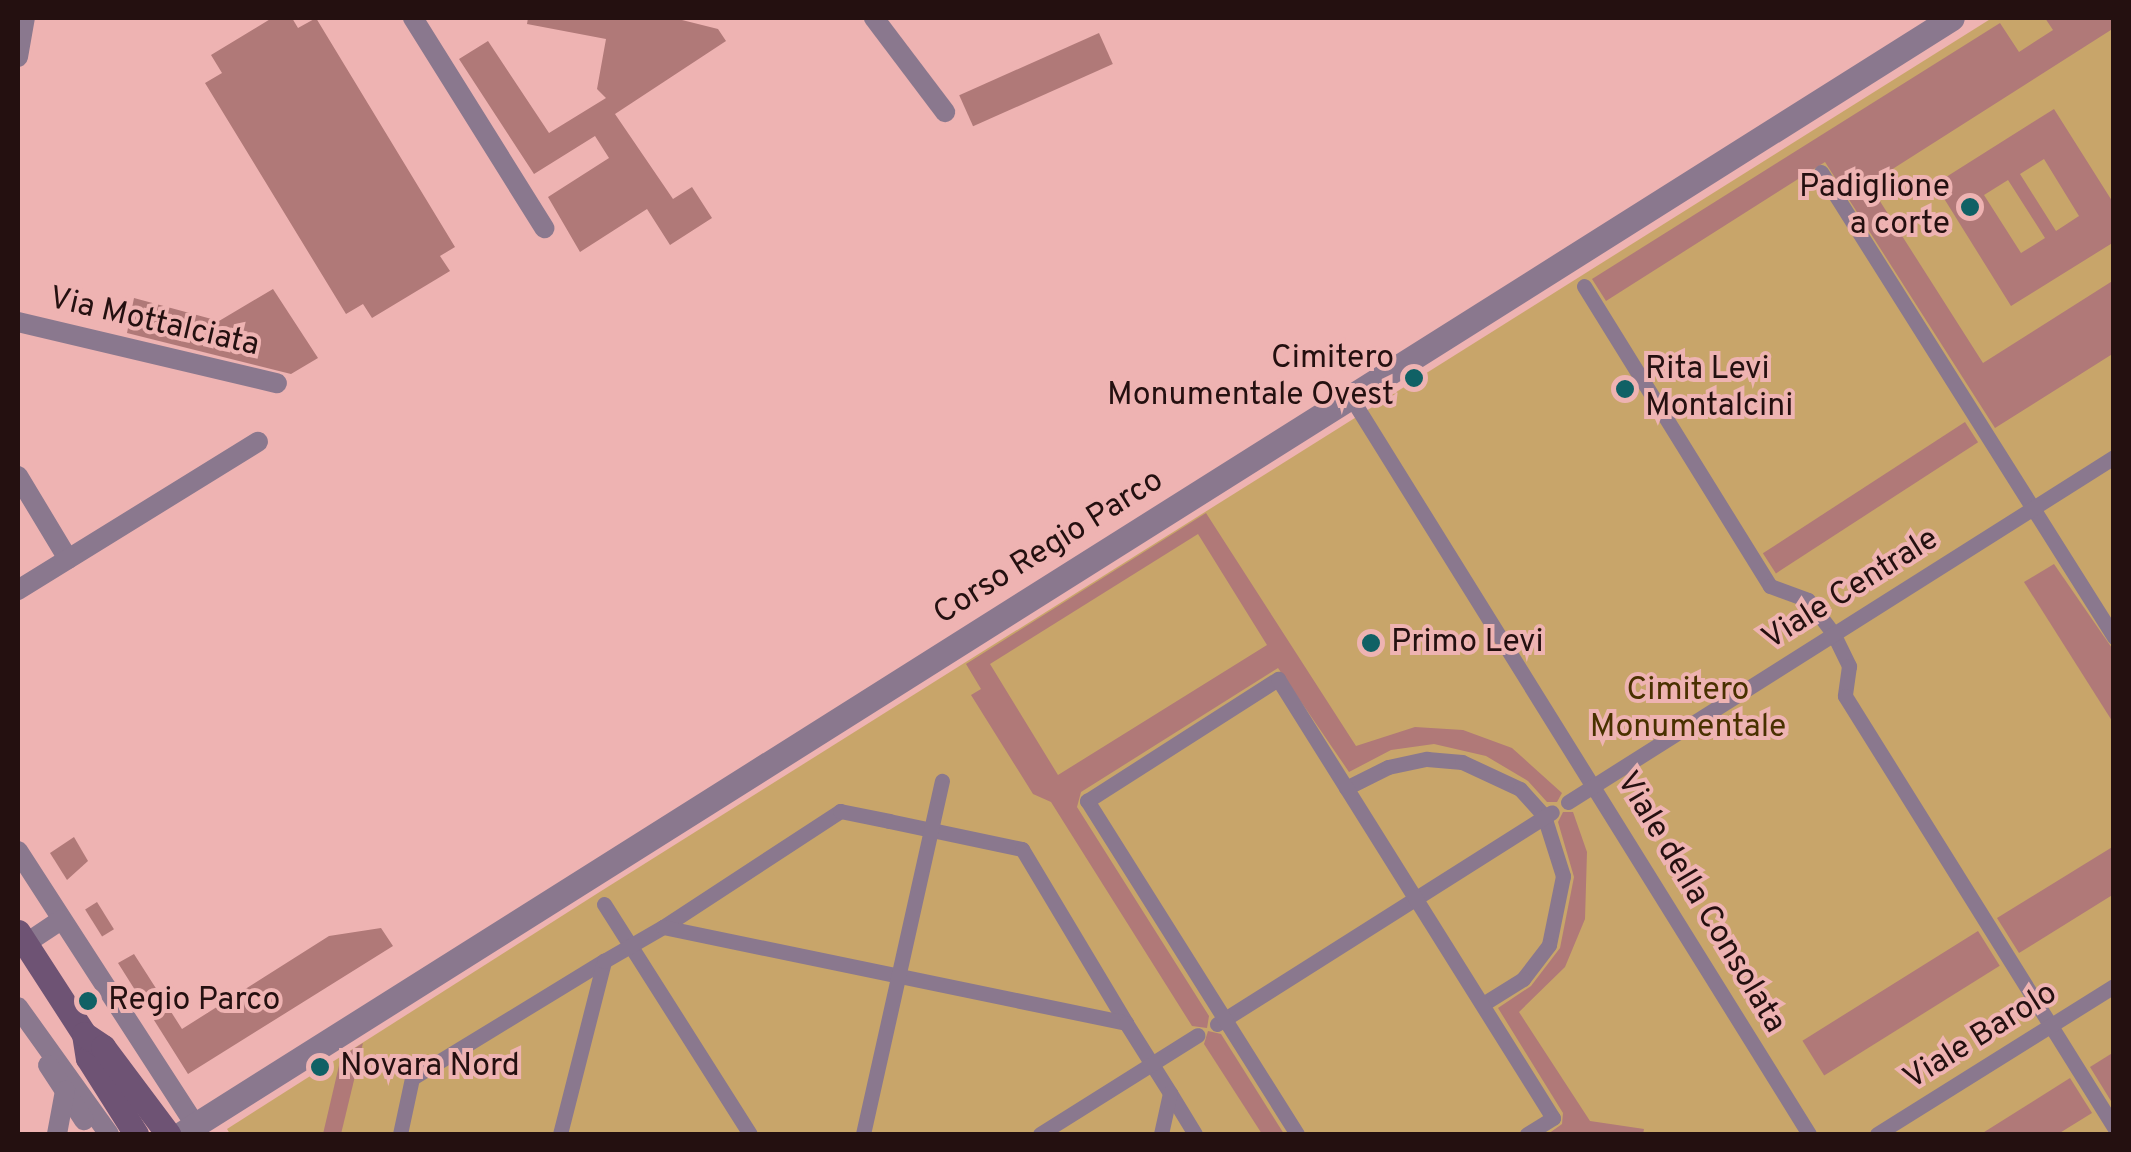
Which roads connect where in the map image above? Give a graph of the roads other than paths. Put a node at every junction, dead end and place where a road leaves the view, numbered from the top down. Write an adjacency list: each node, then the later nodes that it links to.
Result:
1 (25, 18): 5 (street)
2 (413, 18): 8 (street)
3 (874, 18): 6 (street)
4 (1952, 18): 12 (street, Corso Regio Parco)
5 (18, 57)
6 (946, 112)
7 (1821, 172): 16 (street)
8 (544, 228)
9 (1584, 286): 19 (street)
10 (18, 322): 11 (street, Via Mottalciata)
11 (277, 383)
12 (1350, 396): 22 (street, Viale della Consolata); 49 (street, Corso Regio Parco)
13 (258, 442): 17 (street)
14 (2114, 457): 16 (street, Viale Centrale)
15 (18, 476): 17 (street)
16 (2032, 508): 19 (street, Viale Centrale); 20 (street)
17 (68, 559): 18 (street)
18 (18, 590)
19 (1833, 633): 22 (street, Viale Centrale); 42 (street)
20 (2114, 637)
21 (942, 782): 26 (street)
22 (1596, 786): 24 (street, Viale Centrale); 64 (street, Viale della Consolata)
23 (1346, 788): 25 (street); 28 (street); 40 (street)
24 (1568, 802)
25 (1548, 814): 28 (street); 37 (street)
26 (931, 830): 31 (street); 35 (street); 41 (street)
27 (18, 852): 30 (street)
28 (1417, 898): 37 (street); 40 (street)
29 (604, 904): 33 (street)
30 (61, 920): 32 (street); 49 (street)
31 (663, 926): 33 (street); 35 (street)
32 (21, 938): 43 (main road)
33 (631, 946): 34 (street); 57 (street)
34 (604, 961): 55 (street); 56 (street)
35 (898, 978): 41 (street); 58 (street)
36 (2114, 986): 42 (street, Viale Barolo)
37 (1482, 1004): 63 (street)
38 (18, 1007): 52 (street)
39 (18, 1016): 46 (street)
40 (1221, 1021): 62 (street)
41 (1126, 1023): 45 (street)
42 (2050, 1026): 48 (street); 65 (street, Viale Barolo)
43 (84, 1034): 53 (main road); 54 (main road)
44 (1198, 1035): 45 (street)
45 (1152, 1062): 47 (street); 59 (street)
46 (65, 1091): 50 (street); 51 (street)
47 (1170, 1093): 60 (street); 61 (street)
48 (2114, 1127)
49 (188, 1130)
50 (57, 1134)
51 (93, 1134)
52 (109, 1134)
53 (136, 1134)
54 (168, 1134)
55 (400, 1134)
56 (560, 1134)
57 (750, 1134)
58 (863, 1134)
59 (1040, 1134)
60 (1161, 1134)
61 (1196, 1134)
62 (1297, 1134)
63 (1526, 1134)
64 (1809, 1134)
65 (1877, 1134)

